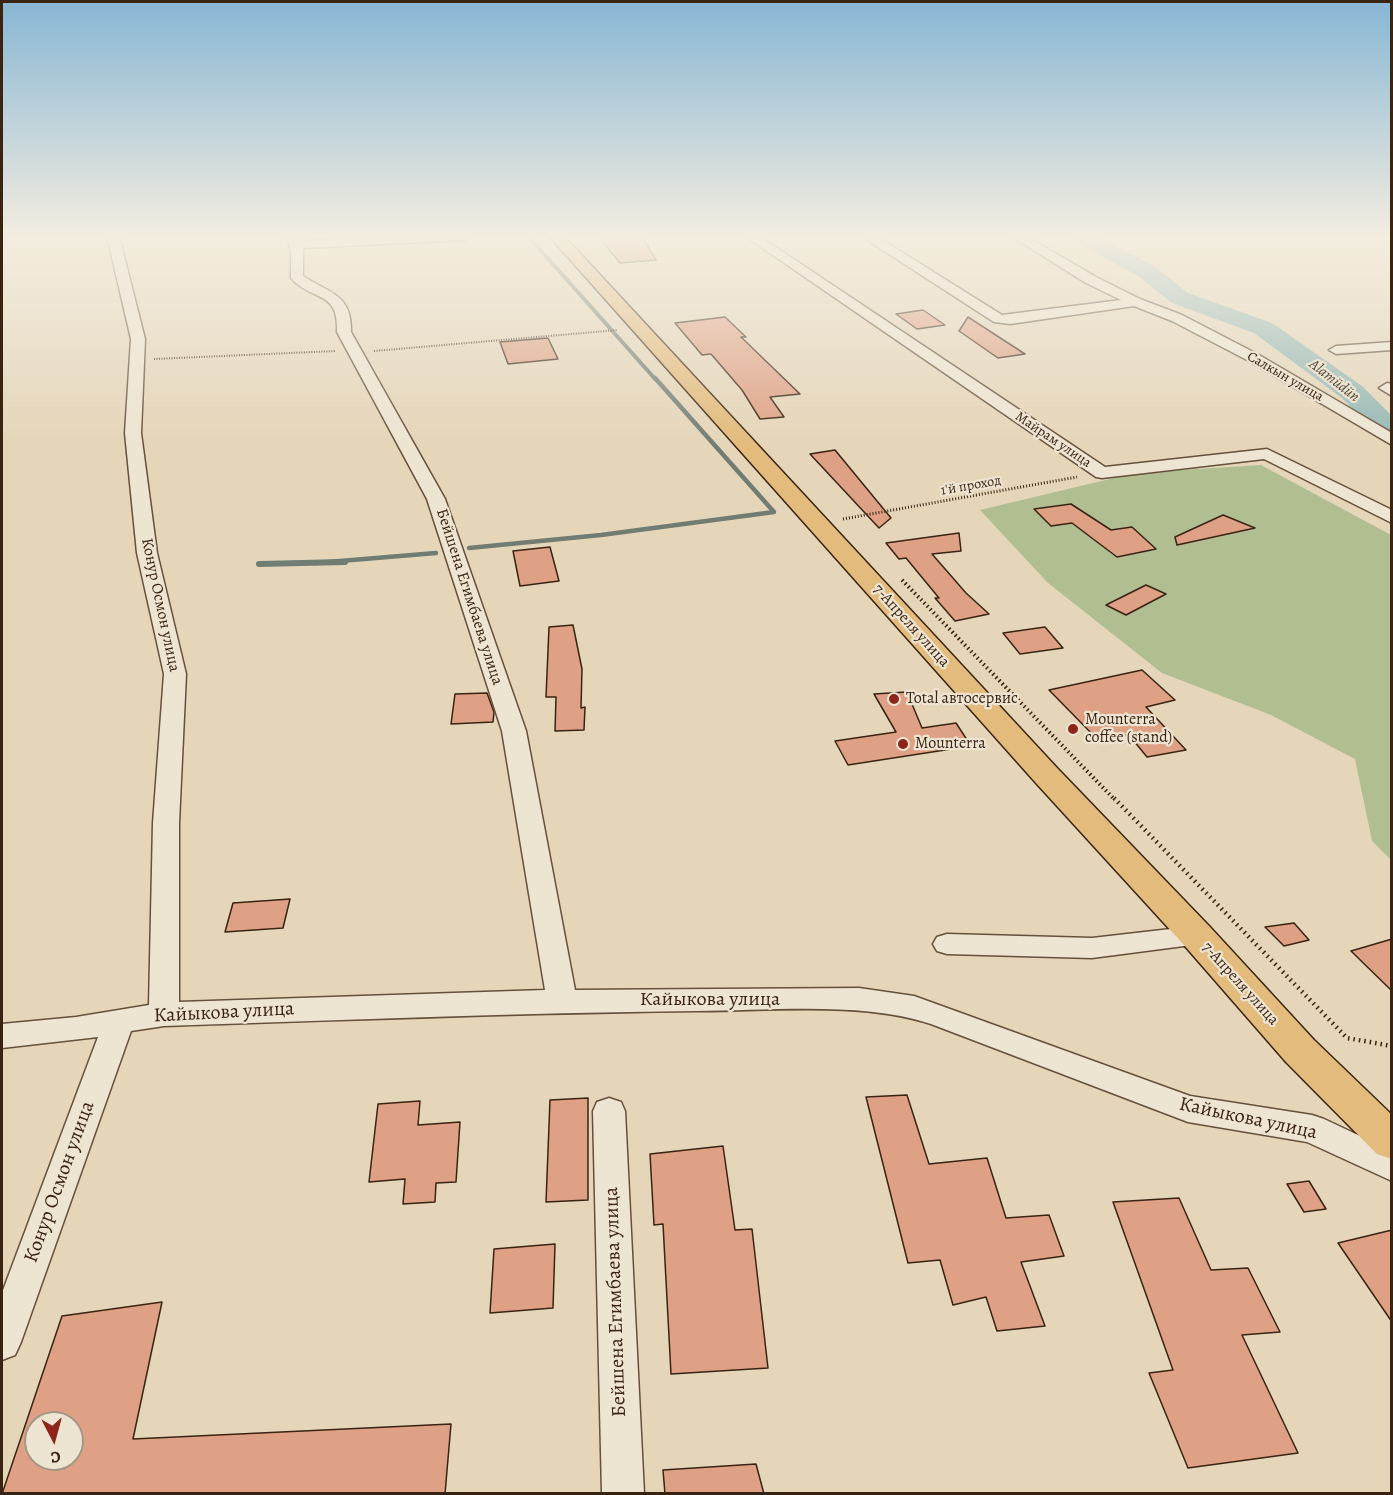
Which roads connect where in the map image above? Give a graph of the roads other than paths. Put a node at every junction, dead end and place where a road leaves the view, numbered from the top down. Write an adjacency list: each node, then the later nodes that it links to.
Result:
1 (130, 306): 15 (street, Конур Осмон улица)
2 (339, 306): 14 (street, Бейшена Егимбаева улица)
3 (619, 306): 12 (main road, 7-Апреля улица)
4 (854, 306): 11 (street, Майрам улица)
5 (978, 306): 6 (street)
6 (1109, 306)
7 (1145, 306): 10 (street, Салкын улица)
8 (1392, 346): 9 (street)
9 (1336, 350)
10 (1392, 440)
11 (1392, 518)
12 (1197, 936): 13 (street); 19 (main road, 7-Апреля улица)
13 (947, 944)
14 (562, 1001): 15 (street, Кайыкова улица); 20 (street, Кайыкова улица)
15 (164, 1014): 16 (street, Кайыкова улица)
16 (119, 1022): 17 (street, Кайыкова улица); 22 (street, Конур Осмон улица)
17 (2, 1036)
18 (609, 1111): 23 (street, Бейшена Егимбаева улица)
19 (1384, 1123): 20 (street)
20 (1312, 1129): 21 (street, Кайыкова улица)
21 (1392, 1167)
22 (2, 1342)
23 (624, 1494)

